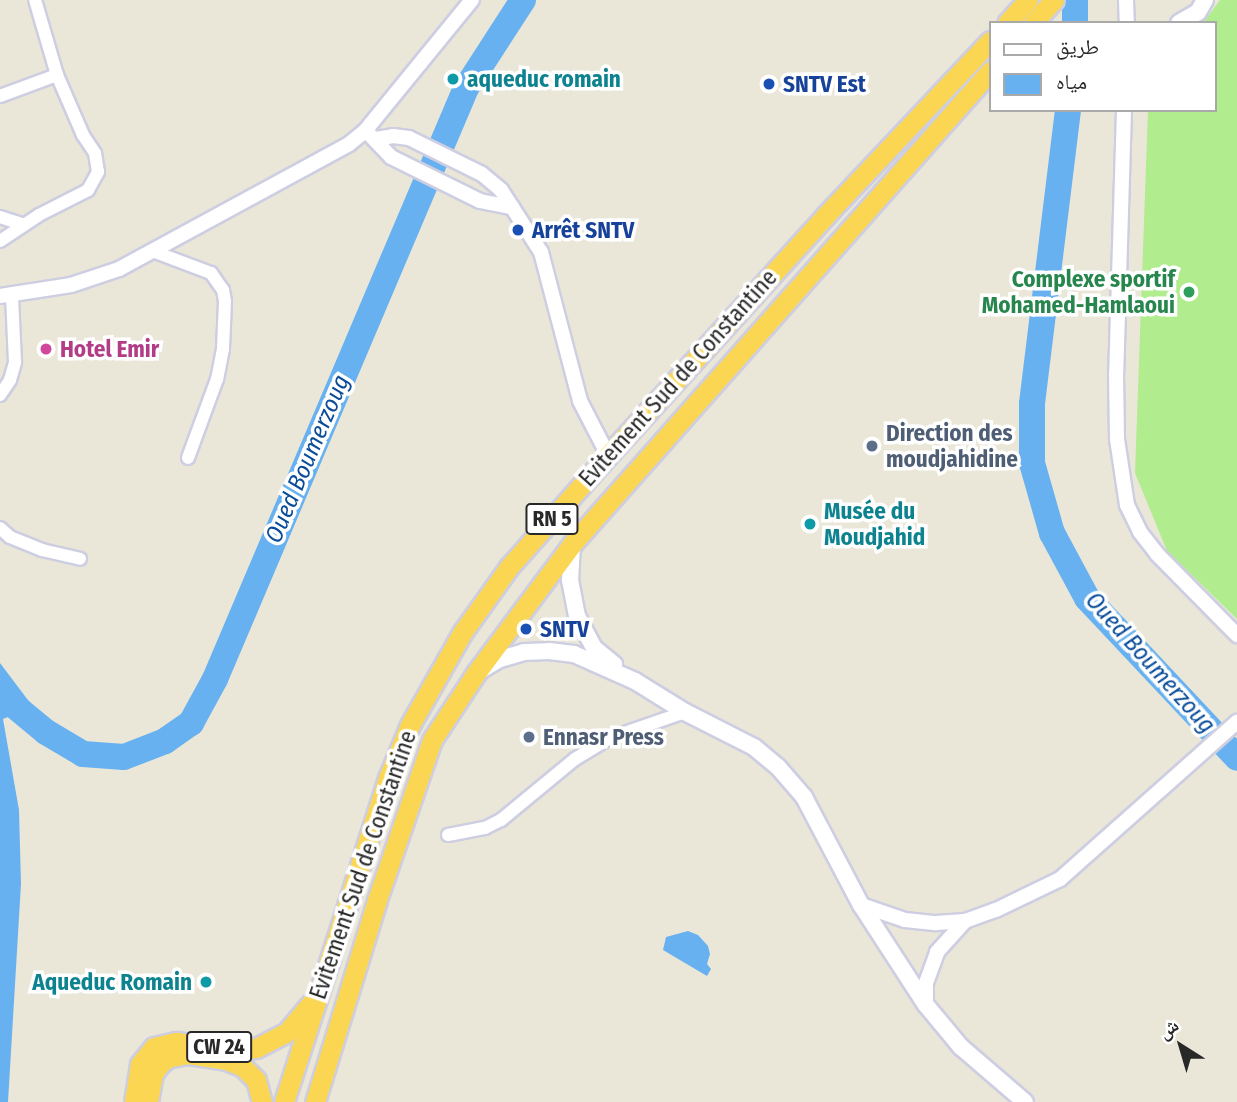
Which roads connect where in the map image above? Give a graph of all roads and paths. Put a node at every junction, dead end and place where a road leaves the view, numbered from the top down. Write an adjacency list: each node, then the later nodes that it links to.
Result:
1 (35, 0): 13 (street)
2 (472, 0): 16 (street)
3 (1028, 0): 7 (highway)
4 (1054, 0): 8 (highway)
5 (1126, 0): 9 (street)
6 (1205, 0): 10 (main road)
7 (1009, 21)
8 (1035, 21)
9 (1127, 21)
10 (1182, 21)
11 (988, 43): 24 (highway, Evitement Sud de Constantine / RN 5)
12 (988, 73): 27 (highway, Evitement Sud de Constantine / RN 5)
13 (57, 75): 14 (street); 19 (street)
14 (0, 96)
15 (1124, 112): 29 (street)
16 (371, 135): 17 (street); 17 (street); 21 (street)
17 (512, 207): 24 (street)
18 (0, 217): 19 (street)
19 (23, 225): 20 (street)
20 (0, 241)
21 (155, 252): 22 (street); 25 (street)
22 (6, 295): 23 (street)
23 (0, 395)
24 (608, 456): 37 (highway, Evitement Sud de Constantine / RN 5)
25 (188, 458)
26 (0, 528): 28 (street)
27 (572, 544): 30 (highway, Evitement Sud de Constantine / RN 5); 31 (main road)
28 (80, 559)
29 (1237, 635)
30 (476, 673): 31 (main road); 43 (highway, Evitement Sud de Constantine / RN 5)
31 (635, 681): 32 (main road)
32 (685, 712): 34 (street); 35 (main road)
33 (1237, 722): 36 (street)
34 (448, 835)
35 (861, 905): 36 (street); 38 (main road)
36 (965, 921): 38 (street)
37 (321, 989): 39 (highway, CW 24); 42 (highway, Evitement Sud de Constantine / RN 5)
38 (926, 1004): 44 (main road)
39 (134, 1102)
40 (148, 1102): 41 (highway, CW 24)
41 (262, 1102)
42 (284, 1102)
43 (315, 1102)
44 (1025, 1102)

